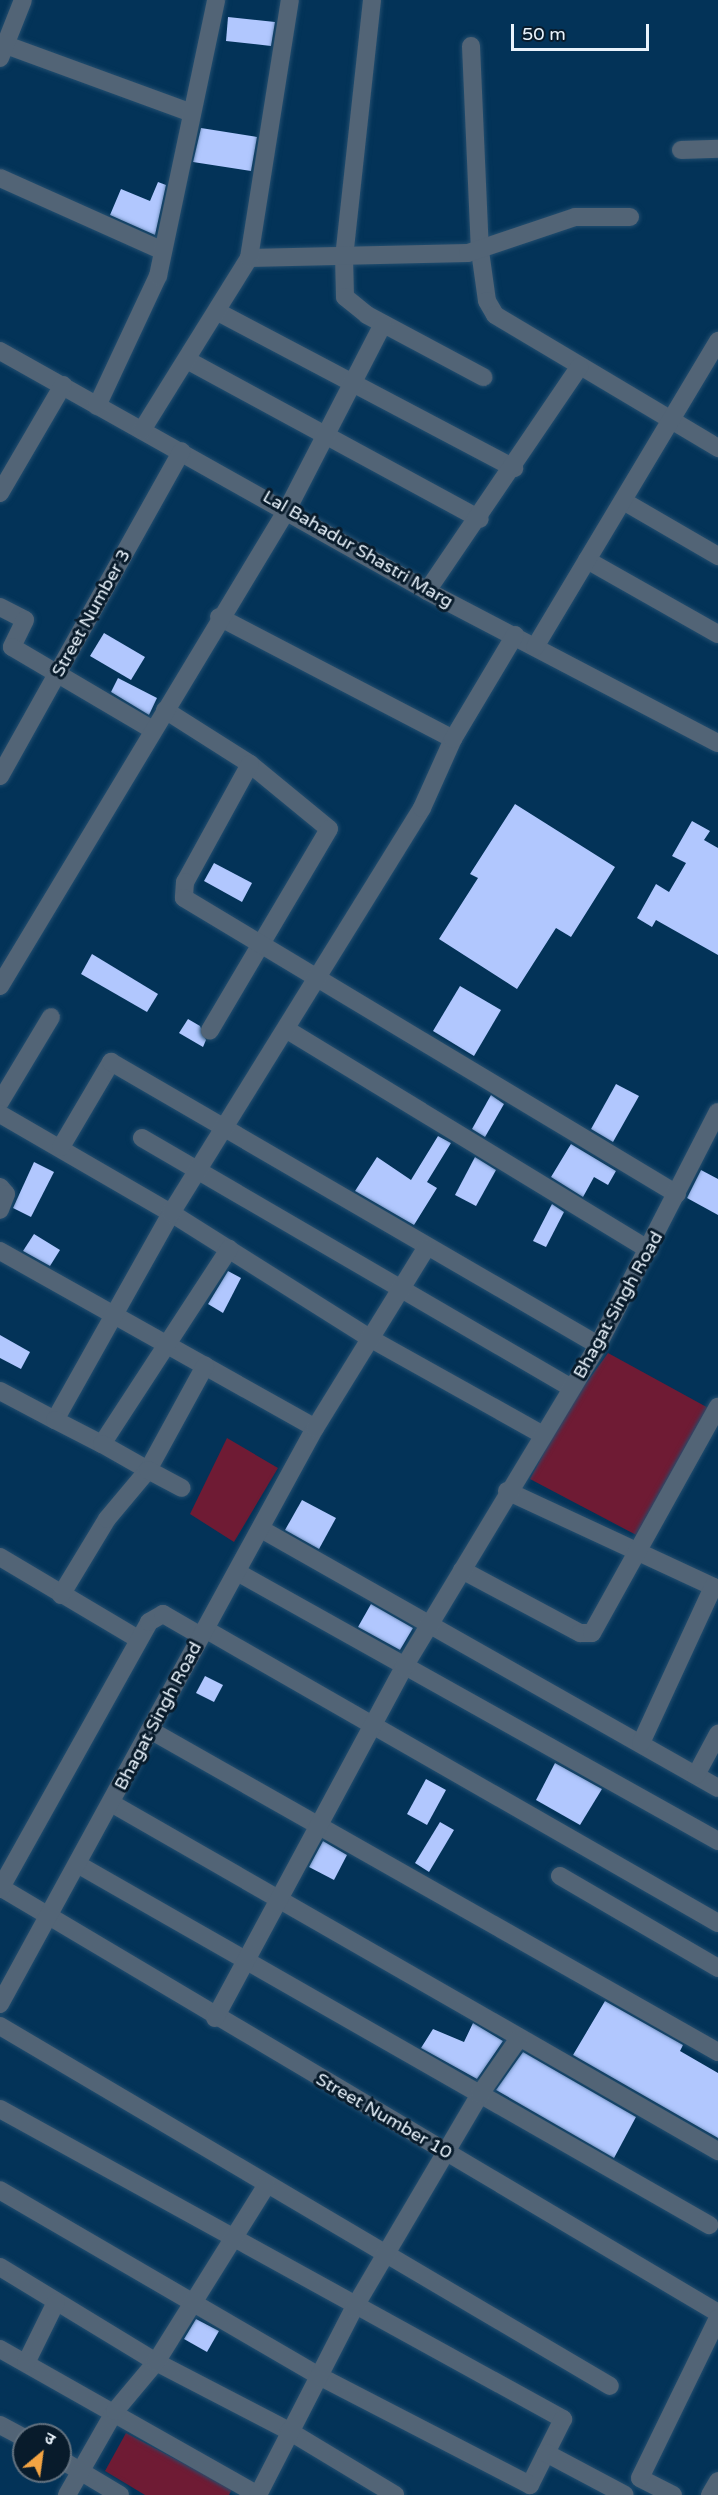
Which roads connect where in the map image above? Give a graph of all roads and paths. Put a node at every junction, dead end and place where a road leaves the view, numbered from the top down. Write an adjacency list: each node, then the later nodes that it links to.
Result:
1 (23, 0): 6 (street)
2 (216, 0): 7 (street)
3 (290, 0): 15 (street)
4 (372, 0): 14 (street)
5 (471, 46): 13 (street)
6 (3, 51): 7 (street)
7 (189, 112): 12 (street)
8 (718, 148): 9 (street)
9 (681, 150)
10 (0, 178): 12 (street)
11 (630, 217): 13 (street)
12 (159, 249): 26 (street)
13 (480, 251): 14 (street); 22 (street)
14 (344, 256): 15 (street); 17 (street)
15 (249, 258): 16 (street)
16 (218, 312): 20 (street); 25 (street)
17 (383, 324): 23 (street); 25 (street)
18 (718, 341): 21 (street)
19 (0, 351): 24 (street, Lal Bahadur Shastri Marg)
20 (187, 360): 28 (street); 29 (street)
21 (713, 360): 27 (street)
22 (579, 367): 27 (street); 32 (street)
23 (483, 377)
24 (63, 385): 26 (street, Lal Bahadur Shastri Marg); 33 (street)
25 (351, 387): 29 (street); 32 (street)
26 (97, 406): 28 (street, Lal Bahadur Shastri Marg)
27 (671, 421): 30 (street); 34 (street)
28 (142, 430): 31 (street, Lal Bahadur Shastri Marg)
29 (325, 435): 35 (street); 36 (street)
30 (718, 448)
31 (182, 451): 35 (street, Lal Bahadur Shastri Marg); 45 (street, Street Number 3)
32 (514, 468): 36 (street)
33 (0, 493)
34 (625, 502): 37 (street); 38 (street)
35 (288, 508): 39 (street, Lal Bahadur Shastri Marg); 41 (street)
36 (480, 519): 39 (street)
37 (718, 556)
38 (587, 560): 42 (street); 44 (street)
39 (427, 591): 43 (street, Lal Bahadur Shastri Marg)
40 (0, 607): 45 (street)
41 (219, 617): 46 (street); 48 (street)
42 (718, 634)
43 (515, 635): 44 (street, Lal Bahadur Shastri Marg); 48 (street)
44 (534, 646): 49 (street, Lal Bahadur Shastri Marg)
45 (58, 672): 47 (street); 51 (street, Street Number 3)
46 (165, 710): 47 (street); 50 (street)
47 (153, 730): 54 (street)
48 (453, 739): 53 (street)
49 (718, 743)
50 (250, 764): 52 (street); 52 (street)
51 (0, 776)
52 (259, 947): 53 (street); 56 (street)
53 (317, 977): 57 (street); 67 (street)
54 (0, 986)
55 (51, 1017): 58 (street)
56 (210, 1030)
57 (288, 1031): 61 (street); 72 (street)
58 (0, 1102)
59 (718, 1112): 63 (street, Bhagat Singh Road)
60 (0, 1114): 64 (street)
61 (226, 1127): 64 (street); 65 (street); 70 (street)
62 (142, 1138): 65 (street)
63 (711, 1145): 67 (street, Bhagat Singh Road)
64 (61, 1147): 69 (street)
65 (197, 1172): 69 (street); 74 (street)
66 (0, 1187): 68 (street)
67 (677, 1194): 72 (street, Bhagat Singh Road)
68 (0, 1210)
69 (171, 1213): 71 (street); 75 (street)
70 (426, 1248): 74 (street, Bhagat Singh Road); 77 (street)
71 (229, 1249): 76 (street); 78 (street)
72 (649, 1250): 77 (street, Bhagat Singh Road)
73 (0, 1251): 75 (street)
74 (402, 1292): 76 (street, Bhagat Singh Road); 80 (street)
75 (116, 1316): 78 (street); 83 (street)
76 (373, 1340): 84 (street, Bhagat Singh Road); 85 (street)
77 (598, 1344): 80 (street, Bhagat Singh Road)
78 (167, 1345): 79 (street); 86 (street)
79 (205, 1366): 84 (street); 87 (street)
80 (572, 1388): 85 (street, Bhagat Singh Road)
81 (0, 1390): 83 (street)
82 (718, 1407): 91 (street)
83 (55, 1420): 86 (street)
84 (315, 1428): 90 (street, Bhagat Singh Road)
85 (543, 1435): 89 (street, Bhagat Singh Road)
86 (102, 1444): 87 (street)
87 (148, 1470): 88 (street); 96 (street)
88 (182, 1488)
89 (507, 1491): 91 (street); 93 (street, Bhagat Singh Road)
90 (261, 1528): 94 (street, Bhagat Singh Road); 97 (street)
91 (640, 1551): 93 (street); 95 (street)
92 (0, 1557): 96 (street)
93 (462, 1570): 97 (street, Bhagat Singh Road)
94 (237, 1572): 98 (street, Bhagat Singh Road); 100 (street)
95 (716, 1588): 104 (street)
96 (61, 1595): 99 (street)
97 (432, 1624): 100 (street, Bhagat Singh Road); 104 (street)
98 (203, 1633): 99 (street); 101 (street); 102 (street, Bhagat Singh Road)
99 (138, 1639): 112 (street)
100 (404, 1667): 101 (street, Bhagat Singh Road); 109 (street)
101 (375, 1726): 108 (street, Bhagat Singh Road); 115 (street)
102 (150, 1730): 107 (street, Bhagat Singh Road); 108 (street)
103 (718, 1734): 105 (street)
104 (641, 1743): 105 (street)
105 (696, 1775): 106 (street)
106 (718, 1788)
107 (111, 1803): 110 (street, Bhagat Singh Road); 113 (street)
108 (319, 1828): 113 (street, Bhagat Singh Road); 122 (street)
109 (718, 1841)
110 (79, 1865): 114 (street, Bhagat Singh Road); 116 (street)
111 (560, 1876): 117 (street)
112 (0, 1888): 114 (street, Street Number 10)
113 (280, 1900): 116 (street, Bhagat Singh Road); 121 (street)
114 (52, 1917): 118 (street, Bhagat Singh Road); 119 (street, Street Number 10)
115 (718, 1923)
116 (248, 1958): 119 (street, Bhagat Singh Road); 123 (street)
117 (718, 1968)
118 (0, 2004)
119 (215, 2018): 126 (street, Street Number 10)
120 (0, 2026): 127 (street)
121 (519, 2038): 123 (street); 125 (street)
122 (718, 2052)
123 (480, 2094): 126 (street); 129 (street)
124 (0, 2109): 130 (street)
125 (718, 2151)
126 (446, 2152): 131 (street); 136 (street, Street Number 10)
127 (266, 2186): 130 (street); 131 (street)
128 (0, 2190): 134 (street)
129 (709, 2225)
130 (231, 2241): 134 (street); 135 (street)
131 (383, 2257): 135 (street); 142 (street)
132 (0, 2267): 133 (street)
133 (57, 2302): 139 (street); 140 (street)
134 (194, 2302): 139 (street); 141 (street)
135 (354, 2308): 141 (street); 145 (street)
136 (718, 2313)
137 (718, 2318): 148 (street)
138 (0, 2349): 140 (street)
139 (156, 2362): 143 (street); 144 (street)
140 (26, 2363): 143 (street)
141 (319, 2376): 144 (street); 145 (street)
142 (610, 2386)
143 (115, 2411): 144 (street); 147 (street)
144 (289, 2431): 152 (street)
145 (546, 2452): 153 (street)
146 (72, 2466): 147 (street)
147 (81, 2471): 150 (street); 151 (street)
148 (640, 2478): 154 (street); 155 (street)
149 (718, 2481): 156 (street)
150 (68, 2495)
151 (120, 2495)
152 (395, 2495)
153 (625, 2495)
154 (630, 2495)
155 (673, 2495)
156 (710, 2495)

